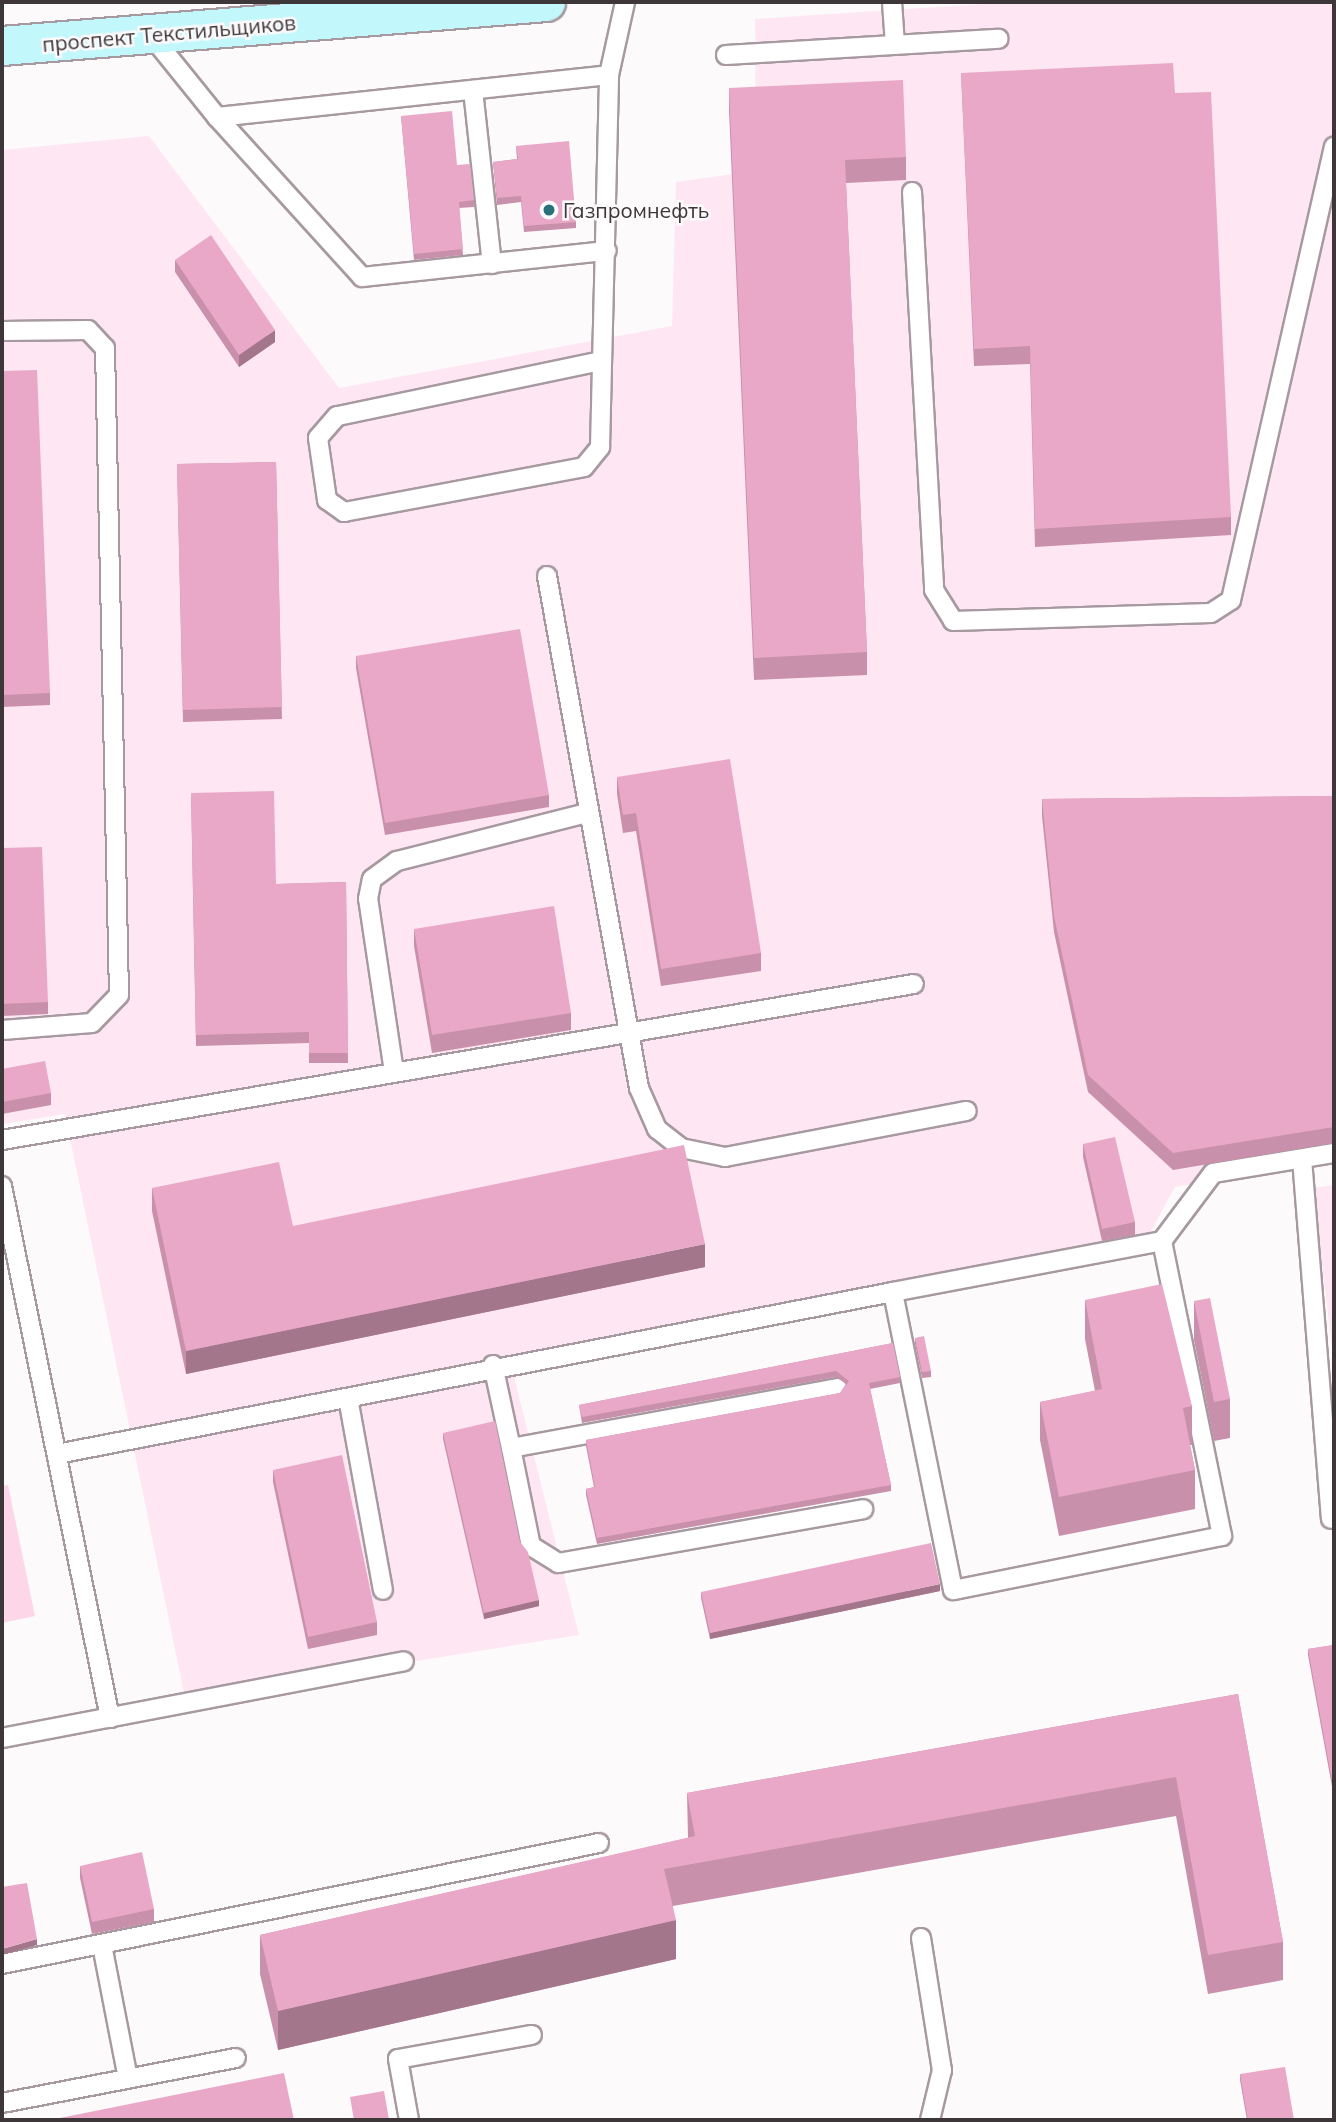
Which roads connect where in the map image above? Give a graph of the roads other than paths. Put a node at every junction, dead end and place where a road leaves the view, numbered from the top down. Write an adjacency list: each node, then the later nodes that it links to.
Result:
1 (546, 2): 4 (main road, проспект Текстильщиков)
2 (625, 2): 9 (lane)
3 (892, 2): 6 (lane)
4 (150, 34): 7 (main road, проспект Текстильщиков); 11 (lane)
5 (999, 39): 6 (lane)
6 (895, 45): 8 (lane)
7 (2, 46)
8 (726, 55)
9 (609, 75): 10 (lane); 14 (lane)
10 (473, 90): 11 (lane); 15 (lane)
11 (217, 117): 15 (lane)
12 (1334, 147): 13 (lane)
13 (912, 192)
14 (607, 251): 15 (lane); 17 (lane)
15 (492, 264)
16 (2, 331): 21 (lane)
17 (601, 361): 17 (lane)
18 (547, 576): 19 (lane)
19 (587, 813): 22 (lane); 23 (lane)
20 (914, 984): 22 (lane)
21 (2, 1030)
22 (629, 1033): 23 (lane); 24 (lane)
23 (394, 1072): 25 (lane)
24 (967, 1111)
25 (2, 1140)
26 (1334, 1153): 27 (lane)
27 (1302, 1159): 29 (lane); 37 (lane)
28 (2, 1186): 35 (lane)
29 (1162, 1241): 30 (lane); 30 (lane)
30 (893, 1292): 31 (lane)
31 (493, 1365): 33 (lane); 34 (lane)
32 (838, 1388): 34 (lane)
33 (348, 1398): 35 (lane); 38 (lane)
34 (511, 1448): 36 (lane)
35 (57, 1454): 40 (lane)
36 (863, 1509)
37 (1332, 1519)
38 (383, 1590)
39 (404, 1661): 40 (lane)
40 (110, 1718): 41 (lane)
41 (2, 1738)
42 (599, 1843): 44 (lane)
43 (921, 1938): 51 (lane)
44 (102, 1945): 45 (lane); 48 (lane)
45 (2, 1964)
46 (532, 2035): 50 (lane)
47 (236, 2058): 48 (lane)
48 (128, 2079): 49 (lane)
49 (2, 2103)
50 (409, 2120)
51 (930, 2120)

